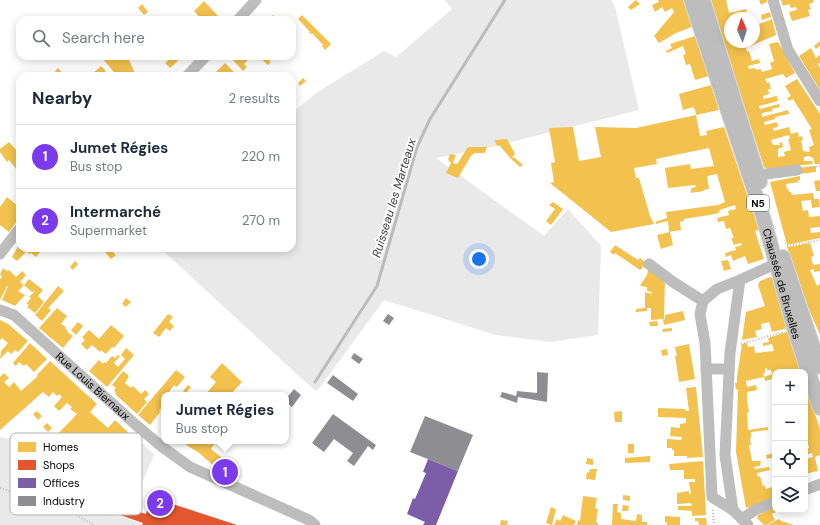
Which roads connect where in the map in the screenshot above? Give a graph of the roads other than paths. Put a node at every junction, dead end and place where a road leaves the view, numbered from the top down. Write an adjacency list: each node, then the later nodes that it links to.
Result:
1 (256, 0): 5 (street)
2 (691, 0): 14 (main road, Chaussée de Bruxelles / N5)
3 (703, 0): 10 (main road, Chaussée de Bruxelles / N5)
4 (773, 0): 8 (street)
5 (242, 16)
6 (202, 60): 7 (street)
7 (191, 72)
8 (820, 101)
9 (798, 170): 10 (street)
10 (759, 177): 18 (main road, Chaussée de Bruxelles / N5)
11 (16, 233): 12 (street)
12 (0, 254)
13 (650, 264): 16 (street)
14 (775, 264): 15 (street); 22 (main road, Chaussée de Bruxelles / N5)
15 (740, 280): 16 (street); 21 (street)
16 (703, 300): 20 (street)
17 (0, 310): 30 (street, Rue Louis Biernaux)
18 (816, 346): 19 (main road, Chaussée de Bruxelles / N5)
19 (820, 366)
20 (706, 369): 21 (street); 23 (street)
21 (729, 369): 24 (street)
22 (820, 408)
23 (709, 440): 24 (street); 28 (street)
24 (726, 440): 28 (street)
25 (820, 484): 26 (street)
26 (808, 489)
27 (772, 503): 29 (street)
28 (733, 510): 29 (street)
29 (745, 522)
30 (315, 525)

